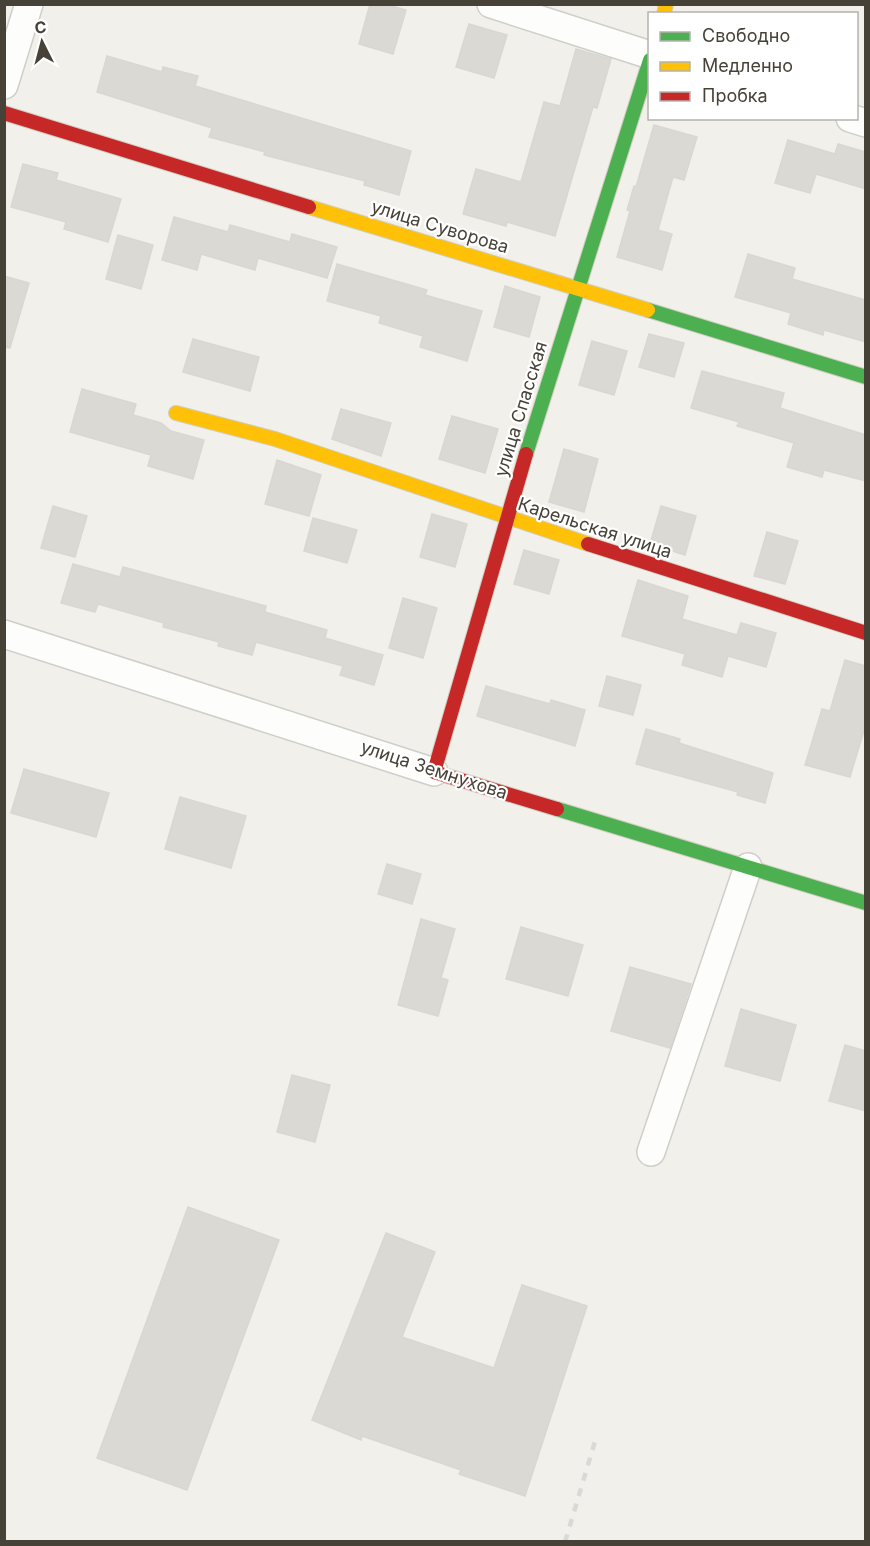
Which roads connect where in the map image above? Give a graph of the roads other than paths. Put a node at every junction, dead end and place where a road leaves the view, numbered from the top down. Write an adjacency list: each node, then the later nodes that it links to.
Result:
1 (29, 4): 5 (street)
2 (491, 4): 3 (street)
3 (648, 54)
4 (648, 66): 7 (street, улица Спасская)
5 (4, 85)
6 (4, 113): 7 (street, улица Суворова)
7 (578, 288): 8 (street, улица Суворова); 10 (street, улица Спасская)
8 (866, 376)
9 (176, 413): 10 (street, Карельская улица)
10 (506, 518): 11 (street, Карельская улица); 13 (street, улица Спасская)
11 (866, 633)
12 (4, 634): 13 (street, улица Земнухова)
13 (434, 772): 14 (street, улица Земнухова)
14 (748, 867): 15 (street, улица Земнухова); 16 (street)
15 (866, 903)
16 (651, 1152)

